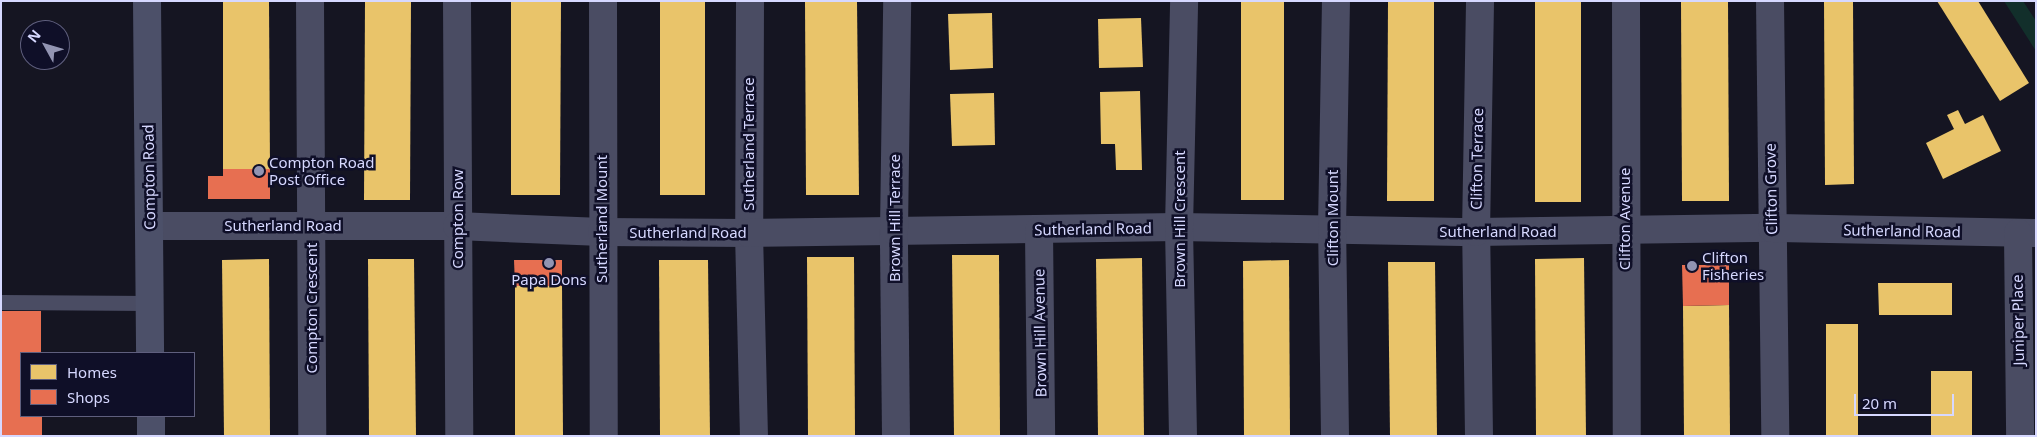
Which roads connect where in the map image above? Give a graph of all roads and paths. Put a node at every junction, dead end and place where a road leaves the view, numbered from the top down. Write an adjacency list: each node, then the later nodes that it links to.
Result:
1 (146, 1): 12 (street, Compton Road)
2 (310, 1): 13 (street, Compton Crescent)
3 (457, 1): 14 (street, Compton Row)
4 (602, 1): 20 (street, Sutherland Mount)
5 (750, 1): 23 (street, Sutherland Terrace)
6 (897, 1): 18 (street, Brown Hill Terrace)
7 (1184, 1): 15 (street, Brown Hill Crescent)
8 (1336, 1): 17 (street, Clifton Mount)
9 (1480, 1): 21 (street, Clifton Terrace)
10 (1626, 1): 22 (street, Clifton Avenue)
11 (1770, 1): 16 (street, Clifton Grove)
12 (150, 226): 13 (street, Sutherland Road); 26 (street, Compton Road)
13 (311, 226): 14 (street, Sutherland Road); 30 (street, Compton Crescent)
14 (458, 226): 20 (street, Sutherland Road); 31 (street, Compton Row)
15 (1179, 227): 17 (street, Sutherland Road); 19 (street, Sutherland Road); 36 (street, Brown Hill Crescent)
16 (1772, 228): 22 (street, Sutherland Road); 24 (street, Sutherland Road); 40 (street, Clifton Grove)
17 (1332, 229): 21 (street, Sutherland Road); 37 (street, Clifton Mount)
18 (894, 230): 19 (street, Sutherland Road); 23 (street, Sutherland Road); 34 (street, Brown Hill Terrace)
19 (1039, 231): 35 (street, Brown Hill Avenue)
20 (602, 232): 23 (street, Sutherland Road); 32 (street, Sutherland Mount)
21 (1476, 232): 22 (street, Sutherland Road); 38 (street, Clifton Terrace)
22 (1625, 232): 39 (street, Clifton Avenue)
23 (749, 233): 33 (street, Sutherland Terrace)
24 (2027, 233): 41 (street, Juniper Place)
25 (1, 302): 26 (lane)
26 (150, 303): 27 (street, Compton Road)
27 (150, 352)
28 (151, 417): 29 (street)
29 (151, 436)
30 (312, 436)
31 (459, 436)
32 (604, 436)
33 (754, 436)
34 (896, 436)
35 (1041, 436)
36 (1183, 436)
37 (1335, 436)
38 (1479, 436)
39 (1627, 436)
40 (1775, 436)
41 (2020, 436)

